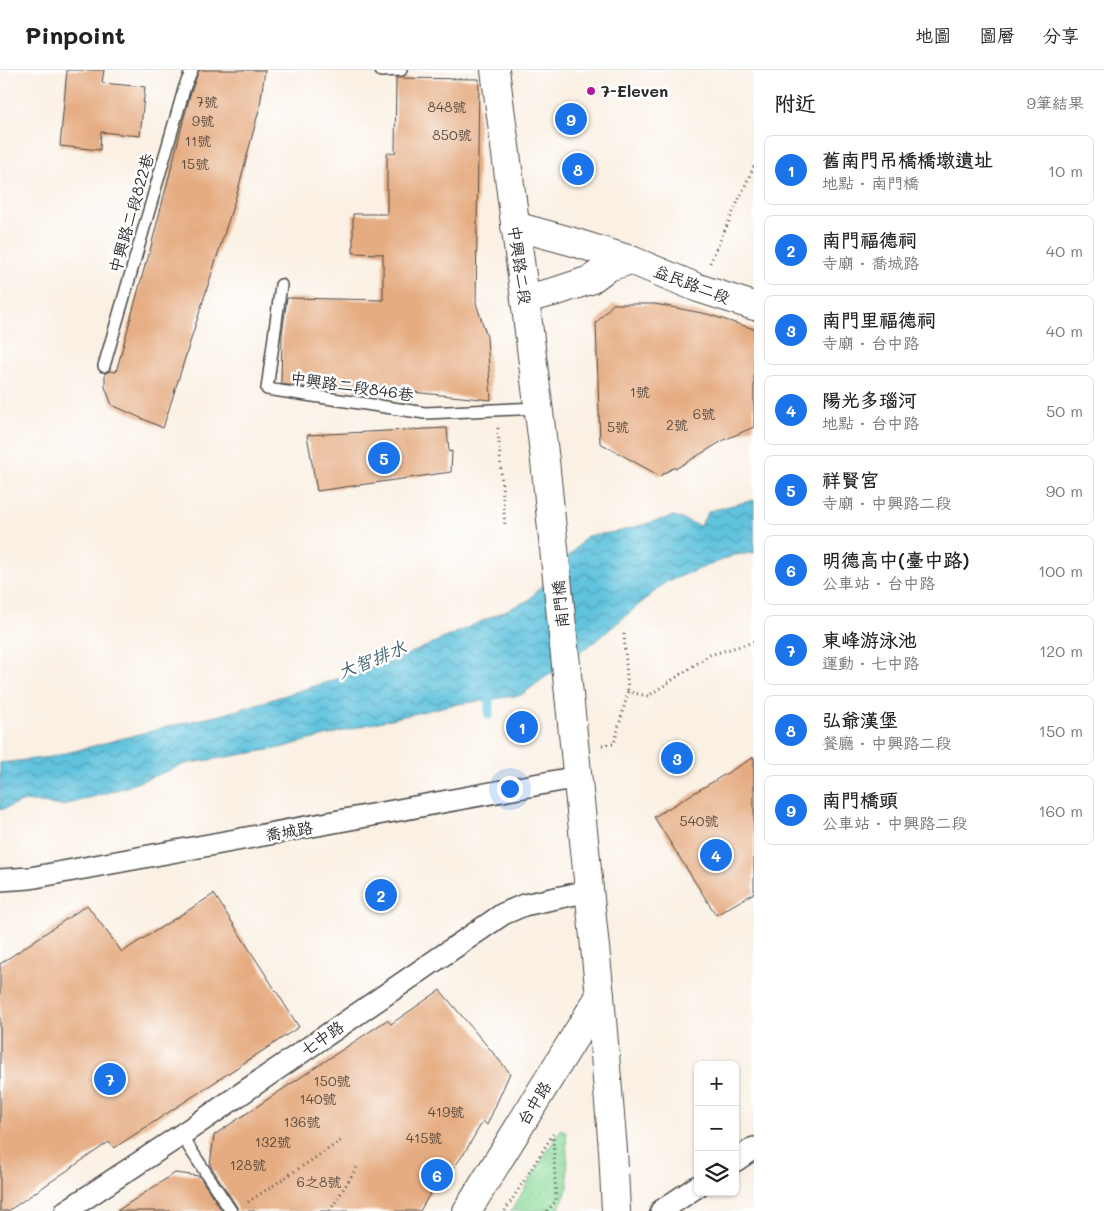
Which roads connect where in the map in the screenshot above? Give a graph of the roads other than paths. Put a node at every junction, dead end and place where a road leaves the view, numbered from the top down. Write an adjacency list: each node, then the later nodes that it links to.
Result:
1 (192, 70): 10 (lane, 中興路二段822巷)
2 (402, 70): 4 (lane)
3 (495, 70): 5 (street, 中興路二段)
4 (381, 71)
5 (515, 226): 6 (street, 益民路二段); 8 (street, 中興路二段)
6 (630, 260): 8 (street); 9 (street, 益民路二段)
7 (281, 285): 11 (lane, 中興路二段846巷)
8 (525, 299): 11 (street, 中興路二段)
9 (754, 306)
10 (104, 366)
11 (539, 408): 12 (street, 中興路二段)
12 (544, 461): 13 (street, 南門橋)
13 (578, 777): 14 (street, 喬城路); 15 (street)
14 (0, 880)
15 (589, 891): 16 (street); 17 (street, 七中路)
16 (600, 996): 23 (street, 台中路); 24 (street)
17 (181, 1135): 21 (street, 七中路); 22 (lane)
18 (754, 1148): 19 (street)
19 (739, 1157)
20 (694, 1189): 25 (street)
21 (66, 1211)
22 (231, 1211)
23 (467, 1211)
24 (616, 1211)
25 (661, 1211)

